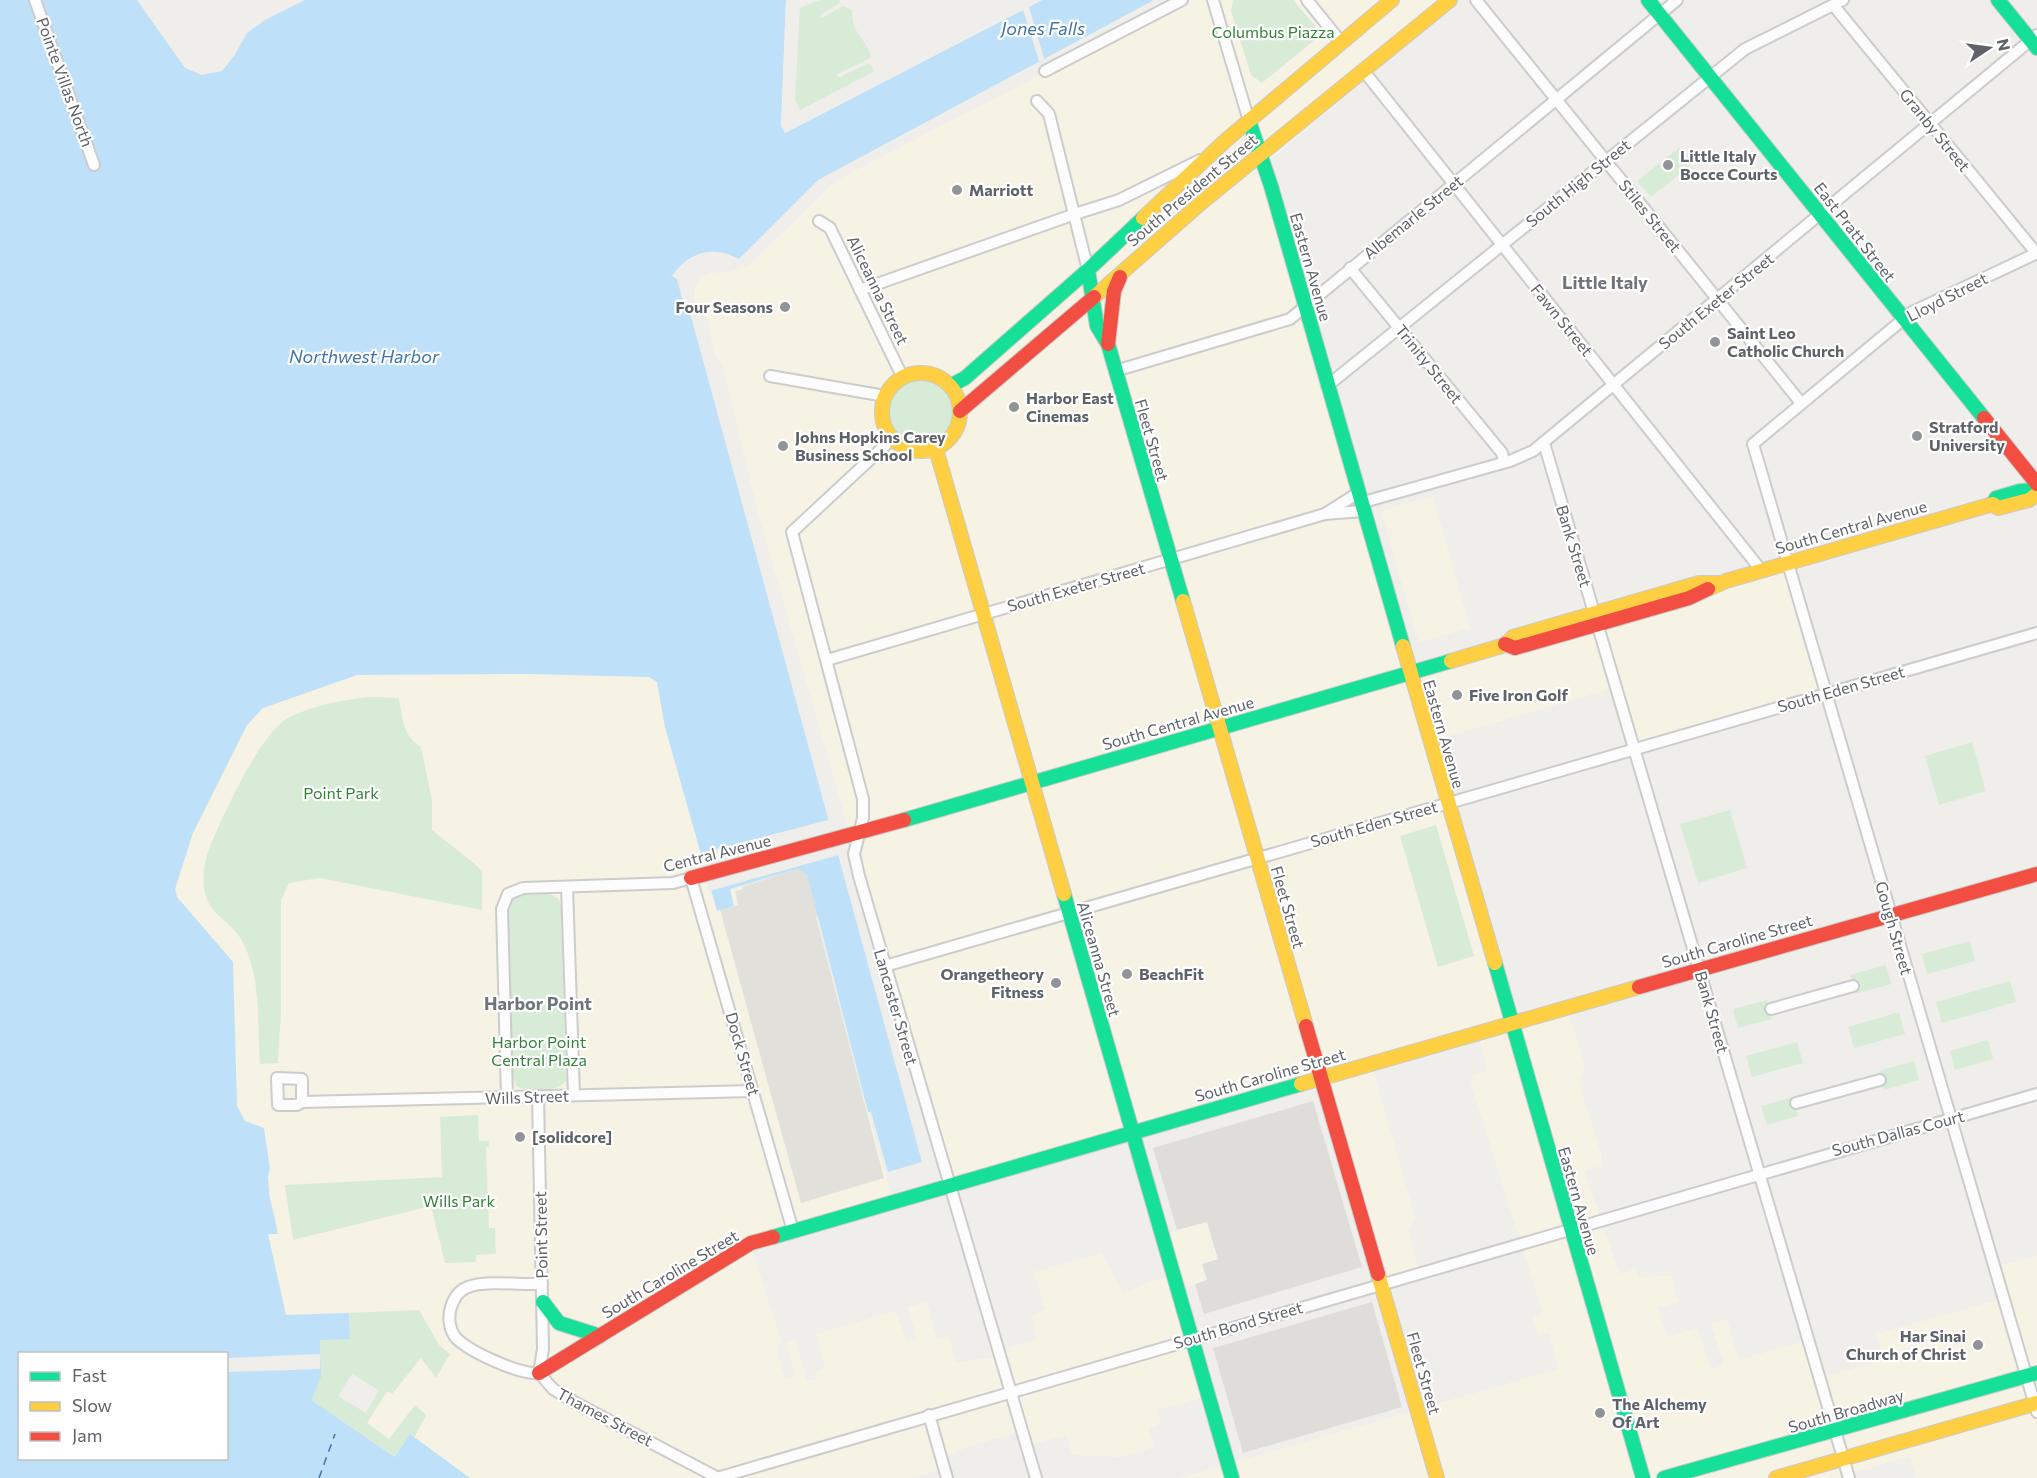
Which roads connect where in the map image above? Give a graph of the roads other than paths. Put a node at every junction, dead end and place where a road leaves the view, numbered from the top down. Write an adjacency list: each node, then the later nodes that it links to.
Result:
1 (35, 0): 25 (street, Pointe Villas North)
2 (1182, 0): 16 (street)
3 (1214, 0): 20 (street, Eastern Avenue)
4 (1307, 0): 14 (street)
5 (1392, 0): 14 (main road, South President Street)
6 (1450, 0): 15 (main road, South President Street)
7 (1476, 0): 18 (street, Stiles Street)
8 (1648, 0): 12 (main road, East Pratt Street)
9 (1677, 0): 12 (street, Albemarle Street)
10 (1998, 0): 13 (main road)
11 (1838, 3): 17 (street, South High Street); 21 (street, Granby Street)
12 (1660, 14): 17 (main road, East Pratt Street); 18 (street, Albemarle Street)
13 (2035, 41): 21 (street, South Exeter Street)
14 (1341, 42): 20 (main road, South President Street)
15 (1363, 70): 22 (main road, South President Street); 26 (street, Fawn Street)
16 (1045, 71)
17 (1710, 77): 24 (street, South High Street); 28 (main road, East Pratt Street)
18 (1556, 99): 24 (street, Stiles Street); 26 (street, Albemarle Street)
19 (1036, 101): 27 (street, Fleet Street)
20 (1249, 121): 22 (main road, Eastern Avenue); 23 (main road, South President Street)
21 (1930, 124): 28 (street, South Exeter Street); 31 (street, Granby Street)
22 (1260, 154): 34 (main road, South President Street); 38 (main road, Eastern Avenue)
23 (1209, 156): 27 (street, South President Street); 33 (main road, South President Street)
24 (1606, 161): 30 (street, South High Street); 37 (street, Stiles Street)
25 (94, 165)
26 (1454, 184): 30 (street, Fawn Street); 32 (street, Albemarle Street)
27 (1075, 214): 33 (street, Fleet Street); 35 (street, South President Street)
28 (1820, 214): 37 (street, South Exeter Street); 39 (main road, East Pratt Street)
29 (819, 221): 35 (street, Aliceanna Street)
30 (1502, 244): 40 (street, South High Street); 45 (street, Fawn Street)
31 (2037, 254): 39 (street, Lloyd Street)
32 (1350, 268): 38 (street, Albemarle Street); 40 (street, Trinity Street)
33 (1088, 270): 36 (main road, Fleet Street); 46 (main road, South President Street)
34 (1125, 270): 36 (main road, South President Street); 41 (main road, Fleet Street)
35 (860, 290): 44 (street, Aliceanna Street)
36 (1094, 297): 41 (main road, Fleet Street); 50 (main road, South President Street)
37 (1718, 300): 45 (street, South Exeter Street); 49 (street, Stiles Street)
38 (1305, 306): 42 (street, Albemarle Street); 47 (main road, Eastern Avenue)
39 (1903, 318): 49 (street, Lloyd Street); 56 (main road, East Pratt Street)
40 (1400, 327): 47 (street, South High Street); 55 (street, Trinity Street)
41 (1108, 344): 42 (main road, Fleet Street)
42 (1115, 371): 60 (main road, Fleet Street)
43 (771, 376): 48 (street)
44 (903, 378): 46 (main road); 48 (main road)
45 (1613, 385): 52 (street, South Exeter Street); 62 (street, Fawn Street)
46 (950, 386): 50 (main road)
47 (1327, 386): 58 (main road, Eastern Avenue)
48 (885, 396): 51 (main road)
49 (1801, 404): 53 (street, Lloyd Street)
50 (960, 411): 54 (main road)
51 (892, 439): 54 (main road); 66 (street, Lancaster Street)
52 (1544, 443): 55 (street, South Exeter Street); 64 (street, Bank Street)
53 (1753, 444): 61 (street, Gough Street)
54 (936, 449): 63 (main road, Aliceanna Street)
55 (1504, 462): 58 (street, South Exeter Street)
56 (2037, 484)
57 (2037, 492): 61 (main road, South Central Avenue)
58 (1360, 502): 59 (street, South Exeter Street); 59 (street, South Exeter Street); 67 (main road, Eastern Avenue)
59 (1325, 514): 60 (street, South Exeter Street)
60 (1169, 560): 63 (street, South Exeter Street); 69 (main road, Fleet Street)
61 (1788, 562): 62 (main road, South Central Avenue); 68 (street, Gough Street)
62 (1761, 570): 64 (main road, South Central Avenue)
63 (983, 614): 66 (street, South Exeter Street); 71 (main road, Aliceanna Street)
64 (1596, 619): 67 (main road, South Central Avenue); 70 (street, Bank Street)
65 (2037, 633): 68 (street, South Eden Street)
66 (827, 660): 73 (street, Lancaster Street)
67 (1409, 674): 69 (main road, South Central Avenue); 72 (main road, Eastern Avenue)
68 (1826, 693): 70 (street, South Eden Street); 79 (street, Gough Street)
69 (1218, 728): 71 (main road, South Central Avenue); 74 (main road, Fleet Street)
70 (1634, 748): 72 (street, South Eden Street); 81 (street, Bank Street)
71 (1031, 783): 73 (main road, South Central Avenue); 78 (main road, Aliceanna Street)
72 (1447, 802): 74 (street, South Eden Street); 84 (main road, Eastern Avenue)
73 (860, 832): 76 (main road, Central Avenue); 80 (street, Lancaster Street)
74 (1256, 858): 78 (street, South Eden Street); 85 (main road, Fleet Street)
75 (2037, 874): 79 (main road, South Caroline Street)
76 (696, 877): 77 (street, Central Avenue); 87 (street, Dock Street)
77 (567, 888): 89 (street); 91 (street, Central Avenue)
78 (1068, 912): 80 (street, South Eden Street); 95 (main road, Aliceanna Street)
79 (1890, 915): 81 (main road, South Caroline Street); 94 (street, Gough Street)
80 (885, 966): 97 (street, Lancaster Street)
81 (1699, 969): 84 (main road, South Caroline Street); 96 (street, Bank Street)
82 (1853, 986): 83 (street)
83 (1771, 1009)
84 (1511, 1024): 85 (main road, South Caroline Street); 98 (main road, Eastern Avenue)
85 (1320, 1078): 95 (main road, South Caroline Street); 100 (main road, Fleet Street)
86 (1880, 1080): 93 (street)
87 (753, 1090): 89 (street, Wills Street); 99 (street, Dock Street)
88 (2037, 1094): 94 (street, South Dallas Court)
89 (574, 1095): 90 (street, Wills Street)
90 (538, 1096): 91 (street, Wills Street); 101 (street, Point Street)
91 (507, 1097): 92 (street, Wills Street)
92 (302, 1102)
93 (1796, 1103)
94 (1950, 1119): 96 (street, South Dallas Court); 106 (street, Gough Street)
95 (1131, 1132): 97 (main road, South Caroline Street); 104 (main road, Aliceanna Street)
96 (1759, 1172): 98 (street, South Bond Street); 110 (street, Bank Street)
97 (950, 1185): 99 (main road, South Caroline Street); 107 (street, Lancaster Street)
98 (1570, 1228): 100 (street, South Bond Street); 117 (main road, Eastern Avenue)
99 (793, 1231): 103 (main road, South Caroline Street)
100 (1380, 1283): 104 (street, South Bond Street); 116 (main road, Fleet Street)
101 (542, 1284): 102 (street, Point Street); 105 (street)
102 (543, 1302): 103 (main road); 105 (street, Point Street)
103 (600, 1336): 105 (main road, South Caroline Street)
104 (1192, 1339): 107 (street, South Bond Street); 115 (main road, Aliceanna Street)
105 (539, 1373): 112 (street, Thames Street)
106 (2032, 1375): 108 (street, Gough Street); 110 (main road, South Broadway)
107 (1011, 1391): 109 (street, South Bond Street); 114 (street, Lancaster Street)
108 (2036, 1406): 111 (main road)
109 (929, 1415): 112 (street, South Bond Street); 113 (street)
110 (1835, 1432): 111 (street, Bank Street); 118 (main road, South Broadway)
111 (1843, 1459): 119 (main road); 120 (street, Bank Street)
112 (717, 1478)
113 (947, 1478)
114 (1036, 1478)
115 (1232, 1478)
116 (1437, 1478)
117 (1643, 1478)
118 (1664, 1478)
119 (1776, 1478)
120 (1848, 1478)

